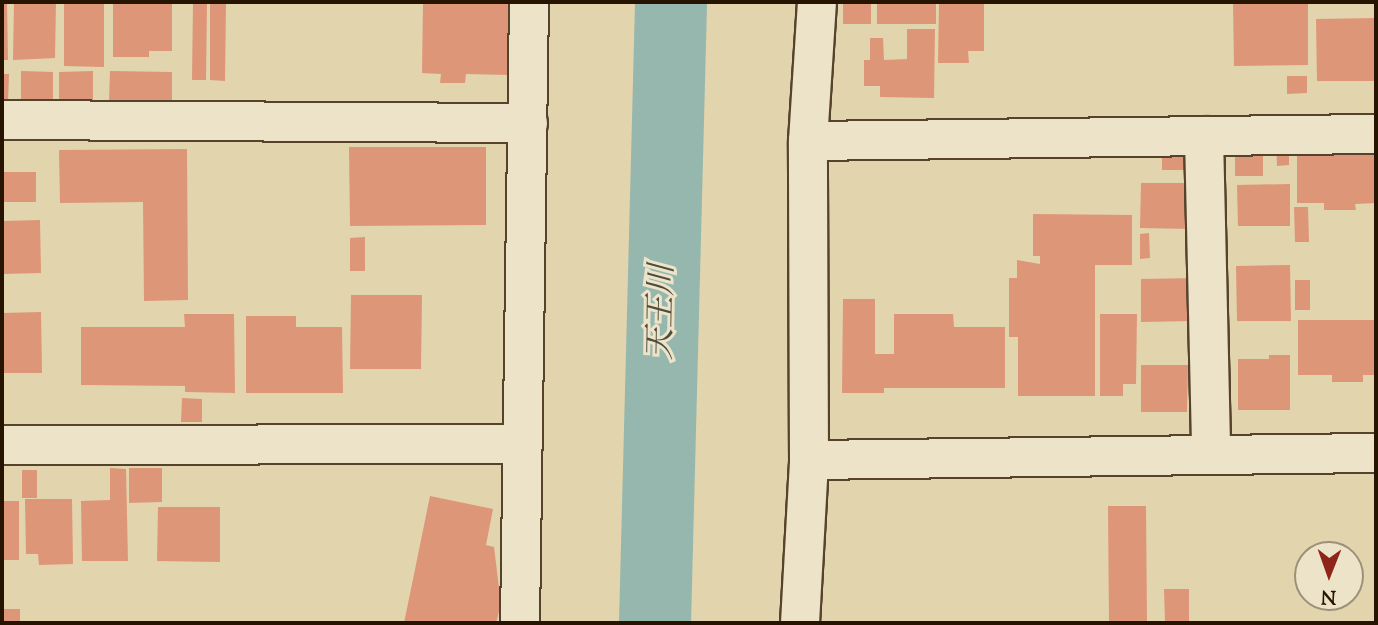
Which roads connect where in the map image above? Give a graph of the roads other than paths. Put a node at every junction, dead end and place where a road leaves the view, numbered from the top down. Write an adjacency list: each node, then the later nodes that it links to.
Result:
1 (529, 2): 4 (street)
2 (817, 2): 7 (street)
3 (2, 120): 4 (street)
4 (528, 123): 8 (street)
5 (1376, 134): 6 (street)
6 (1204, 136): 7 (street); 11 (street)
7 (808, 141): 12 (street)
8 (523, 444): 9 (street); 13 (street)
9 (2, 445)
10 (1376, 453): 11 (street)
11 (1211, 455): 12 (street)
12 (810, 460): 14 (street)
13 (520, 623)
14 (800, 623)

